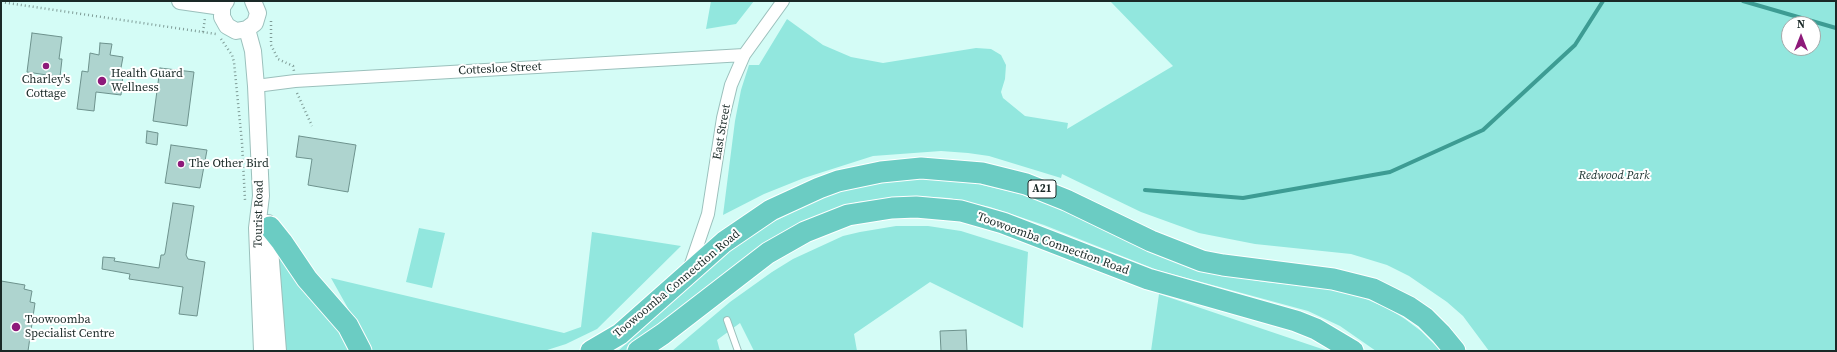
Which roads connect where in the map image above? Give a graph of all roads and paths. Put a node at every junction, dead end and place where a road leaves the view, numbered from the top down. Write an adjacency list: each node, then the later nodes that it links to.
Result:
1 (180, 1): 5 (street)
2 (253, 1): 7 (street)
3 (783, 1): 8 (street, East Street)
4 (1, 2): 14 (path)
5 (224, 4): 7 (street)
6 (271, 18): 9 (path)
7 (247, 29): 10 (street, Tourist Road)
8 (744, 55): 10 (street, Cottesloe Street); 16 (street, East Street)
9 (294, 74)
10 (256, 86): 13 (street, Tourist Road)
11 (295, 89): 12 (path)
12 (312, 126)
13 (261, 196): 15 (street, Tourist Road); 18 (street, Tourist Road)
14 (245, 205)
15 (270, 227): 19 (street, Tourist Road); 20 (highway)
16 (687, 275): 21 (highway, Toowoomba Connection Road / A21); 25 (highway, Toowoomba Connection Road / A21)
17 (727, 320): 23 (lane)
18 (262, 351)
19 (278, 351)
20 (361, 351)
21 (592, 351)
22 (638, 351): 24 (highway, Toowoomba Connection Road)
23 (738, 351)
24 (1353, 351)
25 (1455, 351)

